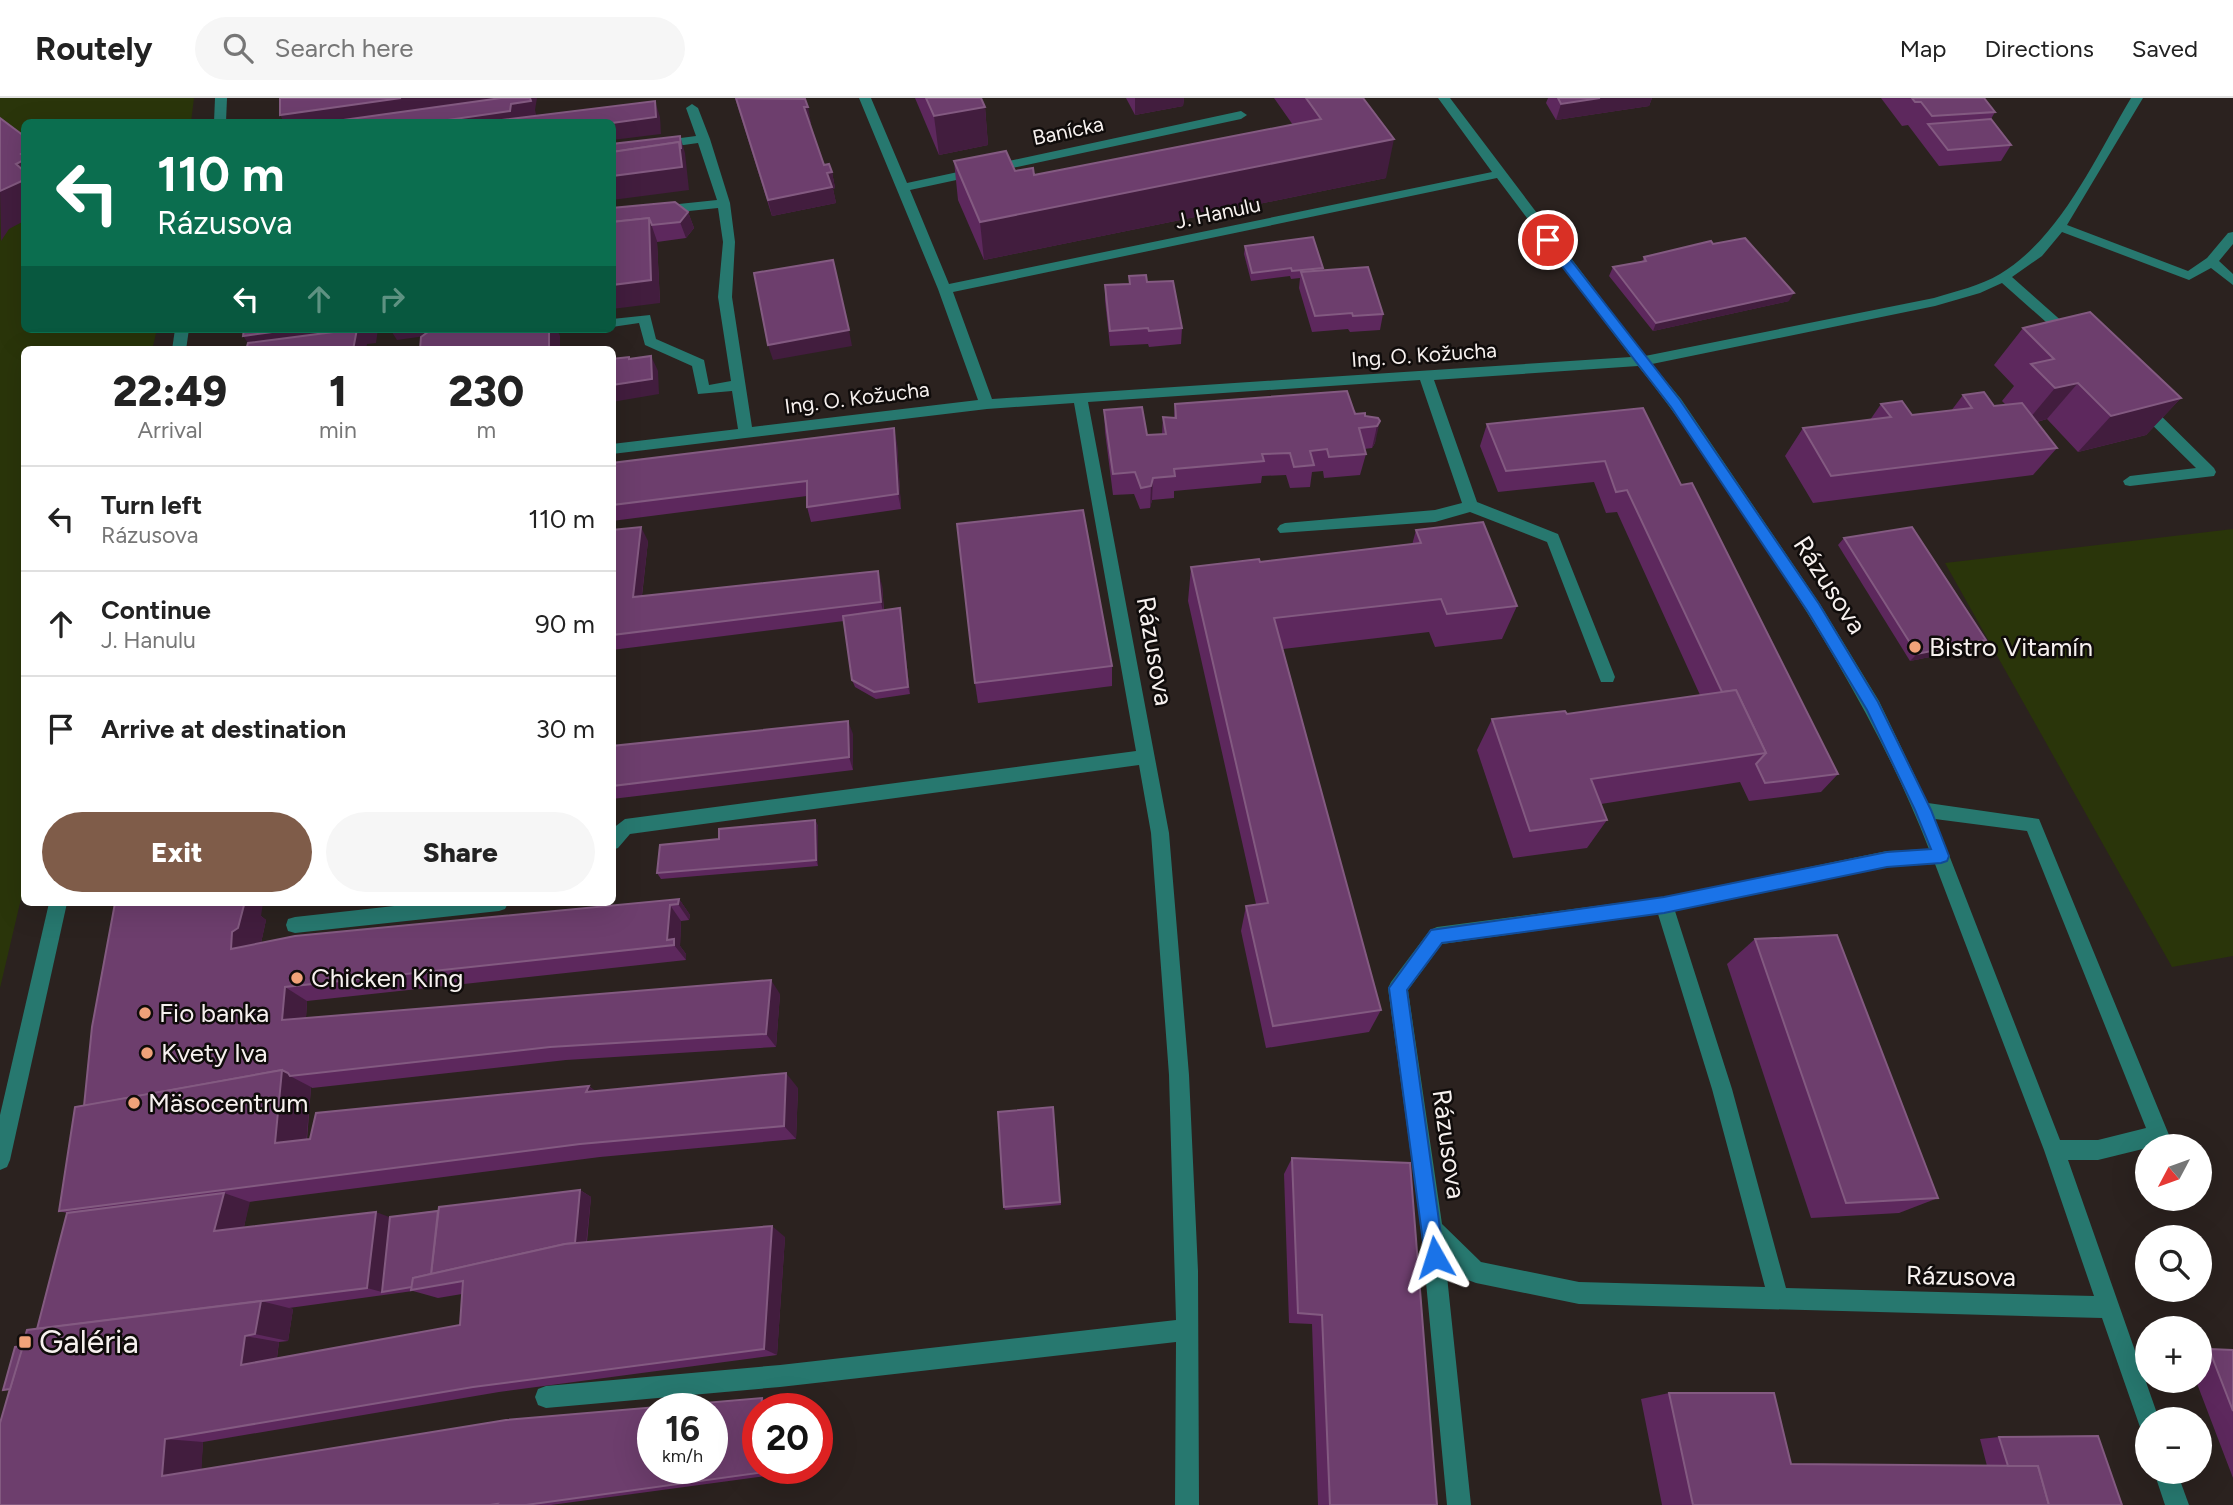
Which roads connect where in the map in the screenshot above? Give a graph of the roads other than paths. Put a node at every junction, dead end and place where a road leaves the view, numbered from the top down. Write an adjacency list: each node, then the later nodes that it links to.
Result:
1 (221, 98): 7 (street)
2 (865, 98): 11 (street)
3 (1444, 98): 10 (street)
4 (2137, 98): 14 (street, Ing. O. Kožucha)
5 (692, 108): 8 (street)
6 (1241, 115): 11 (street, Banícka)
7 (220, 119)
8 (704, 139): 9 (street); 12 (street)
9 (616, 150)
10 (1499, 174): 19 (street, J. Hanulu); 22 (street)
11 (903, 188): 19 (street)
12 (724, 203): 13 (street); 24 (street)
13 (616, 215)
14 (2060, 228): 16 (street); 17 (street, Ing. O. Kožucha)
15 (2233, 236): 16 (street)
16 (2212, 261): 18 (street)
17 (2004, 277): 21 (street); 22 (street, Ing. O. Kožucha)
18 (2233, 281)
19 (945, 289): 27 (street)
20 (616, 323): 24 (street)
21 (2083, 349)
22 (1643, 361): 23 (street, Ing. O. Kožucha); 35 (street, Rázusova)
23 (1426, 377): 25 (street, Ing. O. Kožucha); 31 (street)
24 (739, 385): 28 (street)
25 (1080, 396): 27 (street, Ing. O. Kožucha); 34 (street, Rázusova)
26 (2132, 396): 30 (street)
27 (987, 404): 28 (street, Ing. O. Kožucha)
28 (746, 433): 29 (street, Ing. O. Kožucha)
29 (616, 449)
30 (2130, 481)
31 (1471, 506): 32 (street); 33 (street)
32 (1285, 529)
33 (1607, 677)
34 (1146, 757): 36 (street); 47 (street, Rázusova)
35 (1923, 810): 37 (street, Rázusova); 42 (street)
36 (616, 837)
37 (1941, 856): 38 (street, Rázusova); 42 (street, Rázusova)
38 (1664, 905): 44 (street, Rázusova); 45 (street)
39 (57, 906): 43 (street)
40 (471, 906): 41 (street)
41 (295, 925)
42 (2054, 1150): 46 (street, Rázusova)
43 (0, 1160)
44 (1432, 1229): 45 (street, Rázusova); 52 (street)
45 (1779, 1300): 46 (street, Rázusova)
46 (2110, 1307): 49 (street, Rázusova)
47 (1186, 1331): 48 (street); 51 (street, Rázusova)
48 (546, 1397)
49 (2144, 1407)
50 (2170, 1484): 53 (street)
51 (1187, 1505)
52 (1459, 1505)
53 (2177, 1505)

